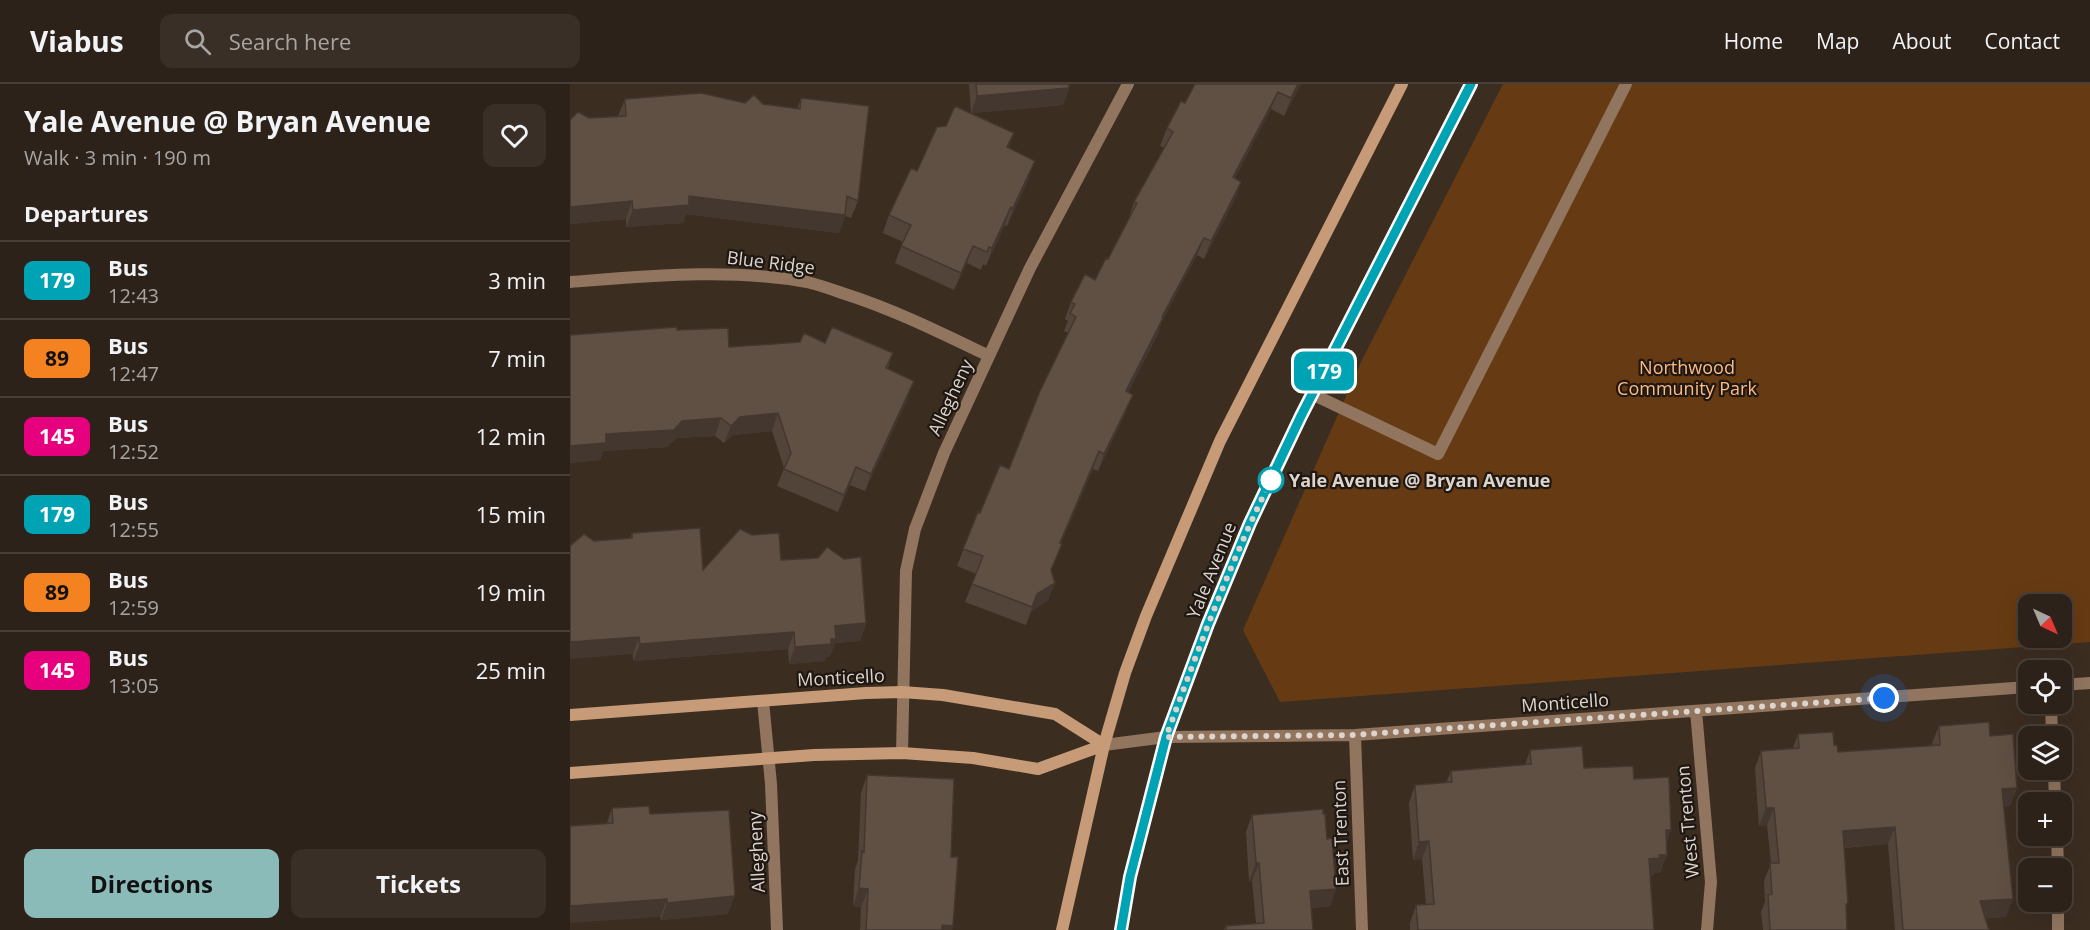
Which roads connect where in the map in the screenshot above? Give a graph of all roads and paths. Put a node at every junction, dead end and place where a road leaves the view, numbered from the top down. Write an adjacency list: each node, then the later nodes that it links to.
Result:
1 (1128, 84): 6 (street, Allegheny)
2 (1402, 84): 17 (main road)
3 (1471, 84): 7 (main road, Yale Avenue)
4 (1626, 84): 7 (street)
5 (570, 282): 6 (street, Blue Ridge)
6 (989, 357): 11 (street, Allegheny)
7 (1312, 394): 16 (main road, Yale Avenue)
8 (2090, 683): 9 (street)
9 (2072, 684)
10 (2018, 688): 13 (street, Monticello)
11 (902, 692): 12 (main road, Monticello); 17 (main road, Monticello); 18 (street, Allegheny)
12 (763, 701): 14 (main road, Monticello); 19 (street, Allegheny)
13 (1696, 711): 15 (street, Monticello); 26 (street, West Trenton)
14 (570, 715)
15 (1354, 735): 16 (street, Monticello); 25 (street, East Trenton)
16 (1166, 737): 17 (street, Monticello); 24 (main road, Yale Avenue)
17 (1104, 745): 18 (main road, Monticello); 23 (main road)
18 (902, 753): 19 (main road, Monticello)
19 (768, 758): 20 (main road, Monticello); 22 (street, Allegheny)
20 (570, 773)
21 (2058, 912): 27 (street)
22 (777, 930)
23 (1062, 930)
24 (1121, 930)
25 (1362, 930)
26 (1707, 930)
27 (2058, 930)

